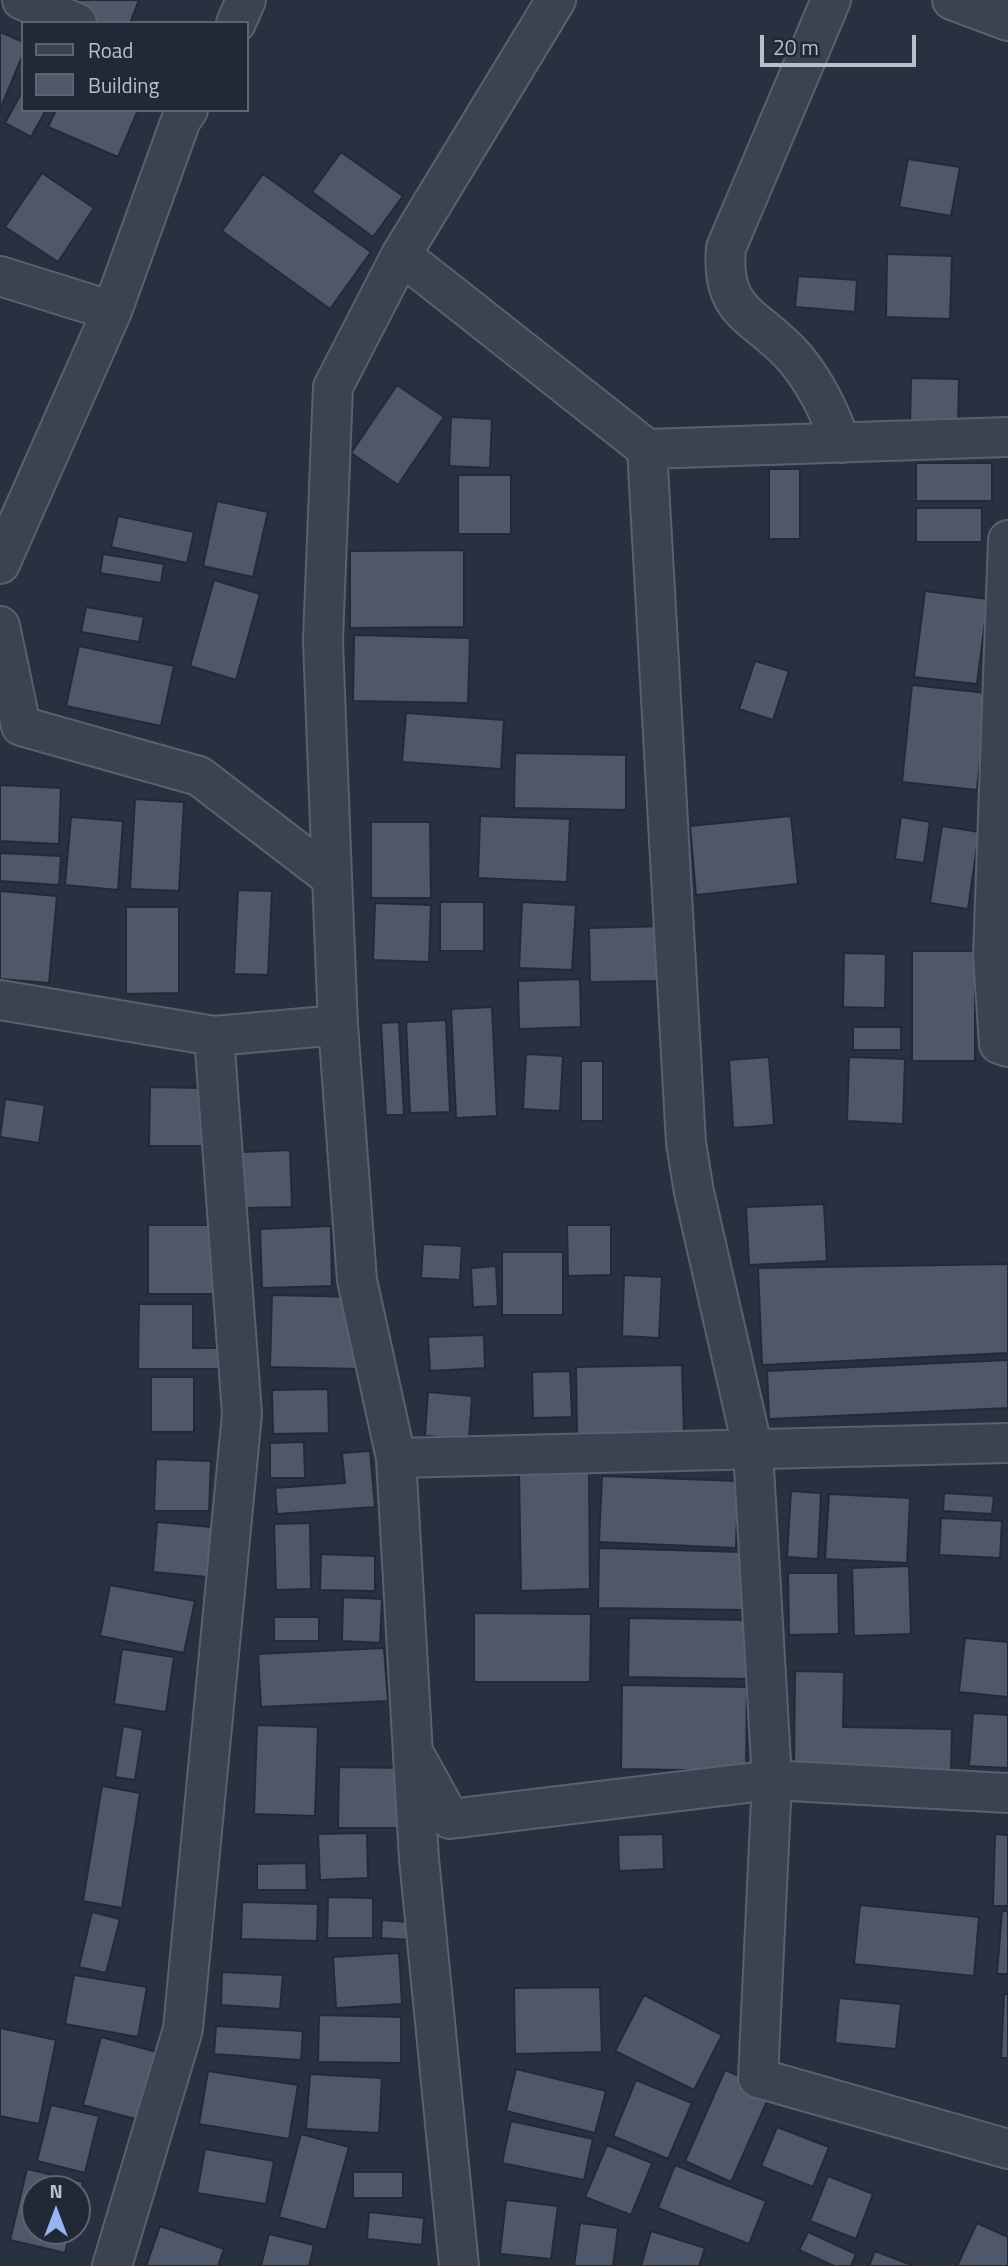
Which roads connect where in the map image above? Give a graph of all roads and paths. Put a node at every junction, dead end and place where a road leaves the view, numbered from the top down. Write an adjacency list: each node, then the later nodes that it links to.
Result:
1 (22, 0): 6 (street)
2 (246, 0): 7 (street)
3 (556, 0): 10 (street)
4 (831, 0): 14 (street)
5 (952, 0): 8 (street)
6 (71, 21)
7 (237, 21)
8 (1008, 21)
9 (187, 112): 12 (street)
10 (401, 255): 15 (street); 20 (street)
11 (0, 276): 12 (street)
12 (112, 311): 17 (street)
13 (1008, 437): 14 (street)
14 (841, 443): 15 (street)
15 (647, 449): 26 (street)
16 (1008, 540): 19 (street)
17 (0, 564)
18 (0, 626): 20 (street)
19 (1003, 840): 24 (street)
20 (332, 877): 22 (street)
21 (0, 1000): 23 (street)
22 (338, 1025): 23 (street); 27 (street)
23 (214, 1036): 32 (street)
24 (1008, 1047)
25 (1008, 1443): 26 (street)
26 (753, 1450): 27 (street); 29 (street)
27 (396, 1458): 28 (street)
28 (411, 1748): 29 (street); 33 (street)
29 (772, 1780): 30 (street); 31 (street)
30 (1008, 1793)
31 (1008, 2149)
32 (112, 2266)
33 (459, 2266)

